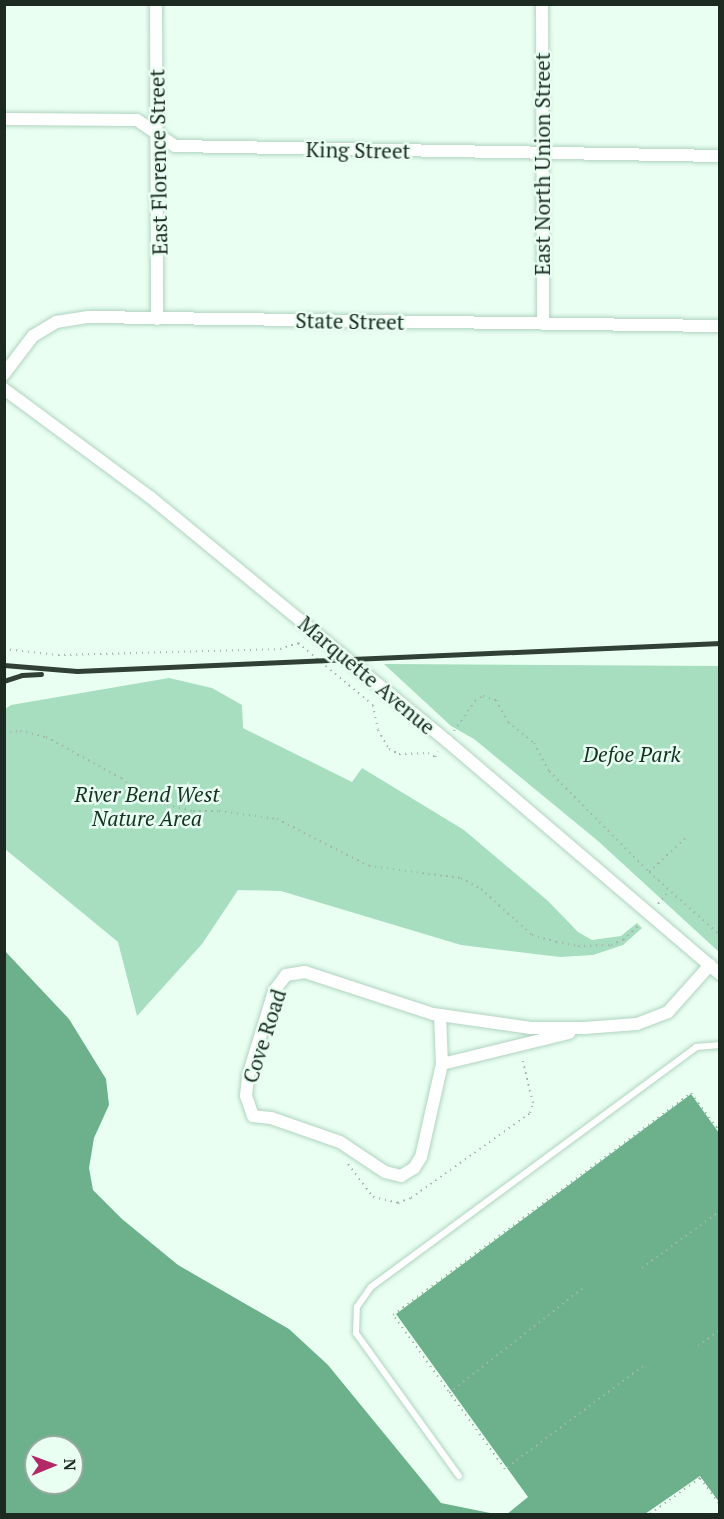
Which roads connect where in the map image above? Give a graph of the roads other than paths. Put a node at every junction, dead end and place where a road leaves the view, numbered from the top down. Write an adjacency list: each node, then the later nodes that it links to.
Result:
1 (156, 4): 4 (street, East Florence Street)
2 (542, 4): 5 (street, East North Union Street)
3 (4, 119): 4 (street, King Street)
4 (158, 133): 5 (street, King Street); 7 (street, East Florence Street)
5 (542, 153): 6 (street, King Street); 8 (street, East North Union Street)
6 (720, 156)
7 (157, 319): 8 (street, State Street); 10 (street, State Street)
8 (543, 324): 9 (street, State Street)
9 (720, 326)
10 (4, 374)
11 (4, 389): 12 (street, Marquette Avenue)
12 (710, 965): 13 (street, Marquette Avenue); 15 (street, Cove Road)
13 (720, 974)
14 (440, 1015): 15 (street, Cove Road); 17 (street, Cove Road); 17 (street, Cove Road)
15 (584, 1028): 17 (street, Cove Road)
16 (720, 1045): 18 (lane)
17 (442, 1064)
18 (459, 1476)

